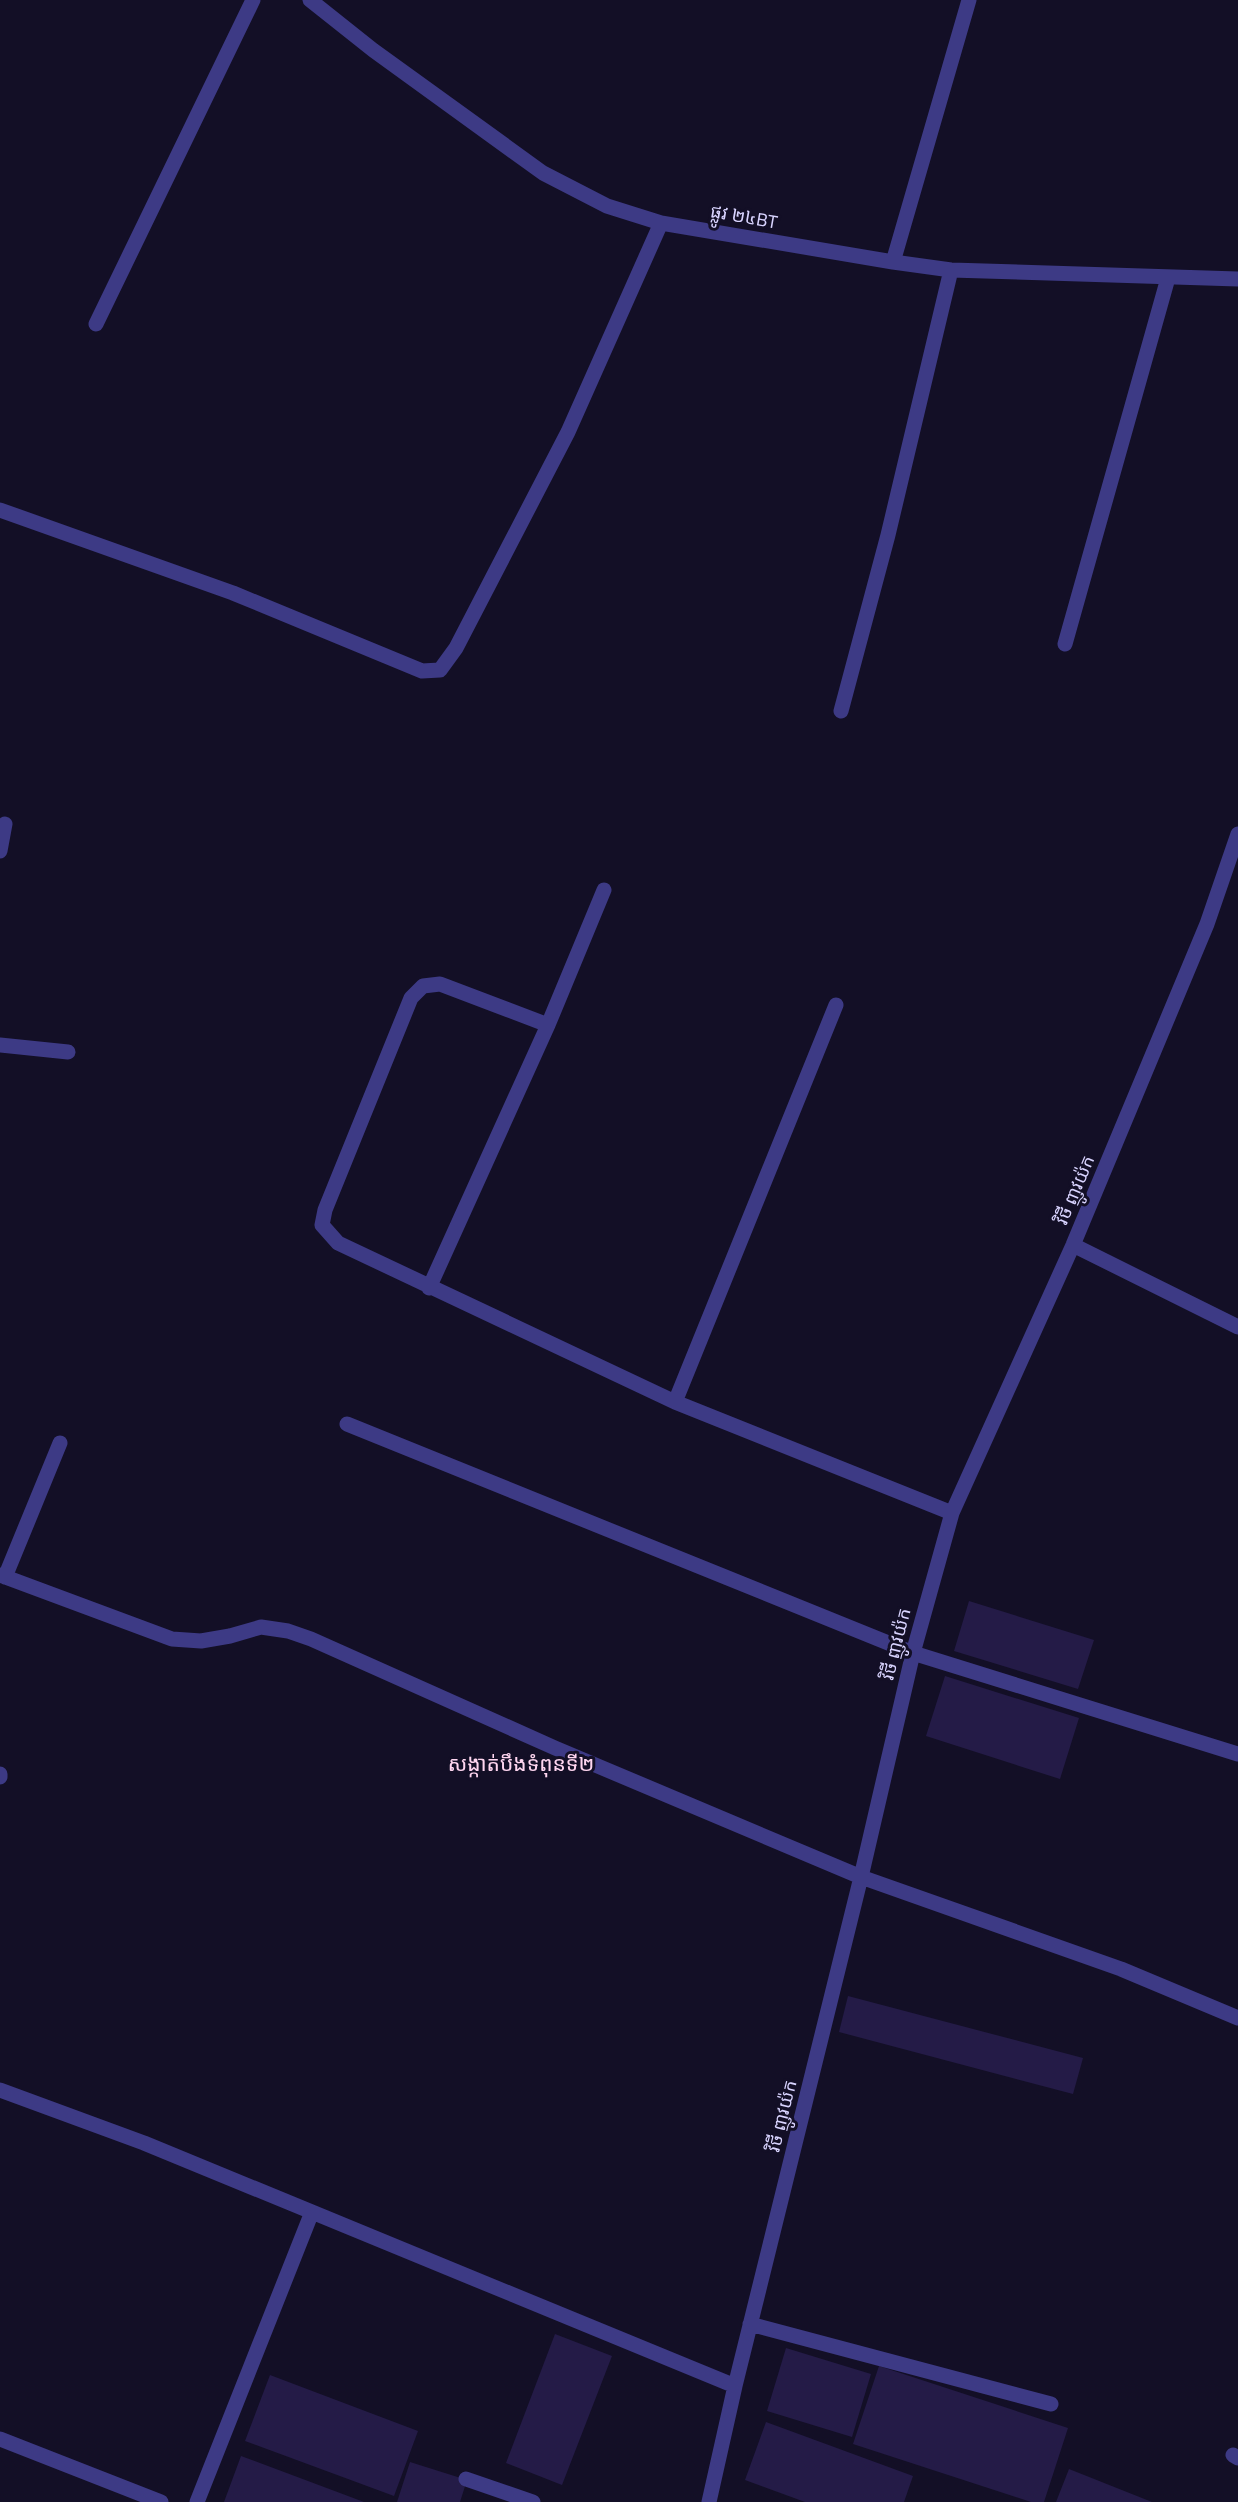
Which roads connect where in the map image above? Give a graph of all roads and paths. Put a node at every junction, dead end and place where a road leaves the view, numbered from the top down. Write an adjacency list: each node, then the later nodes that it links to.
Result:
1 (253, 0): 9 (street)
2 (310, 0): 4 (street, ផ្លូវ ២៤BT)
3 (969, 0): 5 (street)
4 (662, 223): 5 (street, ផ្លូវ ២៤BT); 10 (street)
5 (893, 262): 6 (street, ផ្លូវ ២៤BT)
6 (951, 270): 7 (street, ផ្លូវ ២៤BT); 12 (street)
7 (1168, 278): 8 (street, ផ្លូវ ២៤BT); 11 (street)
8 (1238, 279)
9 (96, 324)
10 (0, 510)
11 (1065, 644)
12 (841, 711)
13 (5, 824): 15 (street)
14 (1238, 834): 21 (street, វិថី ញូវយ៉ក)
15 (0, 851)
16 (604, 890): 18 (street)
17 (836, 1005): 24 (street)
18 (548, 1025): 22 (street); 22 (street)
19 (0, 1045): 20 (street)
20 (68, 1052)
21 (1073, 1245): 23 (street); 27 (street, វិថី ញូវយ៉ក)
22 (429, 1288): 24 (street)
23 (1238, 1327)
24 (675, 1402): 27 (street)
25 (347, 1424): 29 (street)
26 (60, 1443): 28 (street)
27 (952, 1513): 29 (street, វិថី ញូវយ៉ក)
28 (2, 1576): 31 (street)
29 (913, 1653): 30 (street); 31 (street, វិថី ញូវយ៉ក)
30 (1238, 1754)
31 (861, 1878): 32 (street); 35 (street, វិថី ញូវយ៉ក)
32 (1238, 2018)
33 (0, 2090): 34 (street)
34 (312, 2212): 36 (street); 41 (street)
35 (750, 2324): 36 (street, វិថី ញូវយ៉ក); 37 (street)
36 (735, 2386): 43 (street, វិថី ញូវយ៉ក)
37 (1051, 2404)
38 (0, 2439): 40 (street)
39 (466, 2479): 42 (street)
40 (161, 2502)
41 (197, 2502)
42 (533, 2502)
43 (709, 2502)

